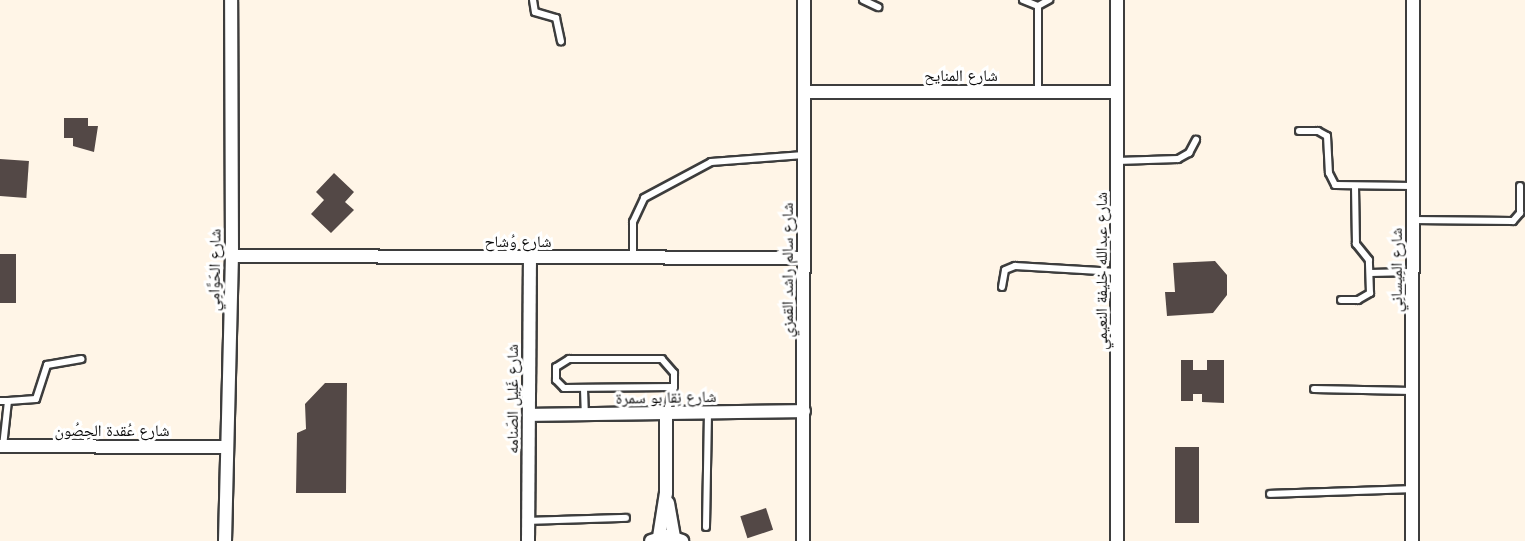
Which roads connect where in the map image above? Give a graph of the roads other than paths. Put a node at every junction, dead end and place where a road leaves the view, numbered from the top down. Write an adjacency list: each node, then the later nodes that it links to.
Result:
1 (231, 0): 23 (street, شارع الحَوَّامِي)
2 (532, 0): 11 (lane)
3 (804, 0): 12 (street, شارع سالم راشد القمزي)
4 (863, 0): 10 (lane)
5 (1023, 0): 9 (lane)
6 (1049, 0): 9 (lane)
7 (1117, 0): 14 (street, شارع عبدالله خليفة النعيمي)
8 (1413, 0): 19 (street, شارع المِيسانِي)
9 (1038, 6): 13 (lane)
10 (878, 7)
11 (561, 41)
12 (804, 92): 13 (street, شارع المنايح); 17 (street, شارع سالم راشد القمزي)
13 (1038, 92): 14 (street, شارع المنايح)
14 (1117, 92): 18 (street, شارع عبدالله خليفة النعيمي)
15 (1299, 131): 21 (lane)
16 (1196, 140): 18 (lane)
17 (804, 154): 25 (lane); 26 (street, شارع سالم راشد القمزي)
18 (1117, 161): 27 (street, شارع عبدالله خليفة النعيمي)
19 (1413, 186): 21 (lane); 22 (street, شارع المِيسانِي)
20 (1520, 186): 22 (lane)
21 (1355, 187): 29 (lane)
22 (1413, 220): 28 (street, شارع المِيسانِي)
23 (232, 256): 24 (street, شارع وُشاح); 45 (street, شارع الحَوَّامِي)
24 (530, 258): 25 (street, شارع وُشاح); 43 (street, شارع غَلِيل الصّنامه)
25 (633, 258): 26 (street, شارع وُشاح)
26 (804, 258): 39 (street, شارع سالم راشد القمزي)
27 (1118, 272): 30 (lane); 57 (street, شارع عبدالله خليفة النعيمي)
28 (1413, 272): 29 (lane); 36 (street, شارع المِيسانِي)
29 (1370, 273): 31 (lane)
30 (1002, 287)
31 (1341, 300)
32 (81, 359): 38 (lane)
33 (674, 387): 34 (lane); 34 (lane); 40 (lane)
34 (585, 388): 42 (lane)
35 (1314, 389): 36 (lane)
36 (1412, 391): 46 (street, شارع المِيسانِي)
37 (0, 401): 38 (lane)
38 (8, 401): 44 (lane)
39 (804, 411): 41 (street, شارع نِقا بو سمرة); 56 (street, شارع سالم راشد القمزي)
40 (666, 413): 41 (street, شارع نِقا بو سمرة); 42 (street, شارع نِقا بو سمرة); 47 (street)
41 (708, 413): 51 (lane)
42 (585, 414): 43 (street, شارع نِقا بو سمرة)
43 (529, 415): 50 (street, شارع غَلِيل الصّنامه)
44 (2, 446): 45 (street, شارع عُقدة الحِصُون)
45 (224, 447): 54 (street, شارع الحَوَّامِي)
46 (1412, 489): 48 (lane); 58 (street, شارع المِيسانِي)
47 (666, 493): 52 (street); 53 (street)
48 (1270, 494)
49 (626, 518): 50 (lane)
50 (528, 521): 55 (street, شارع غَلِيل الصّنامه)
51 (706, 527)
52 (655, 539): 53 (street)
53 (678, 539)
54 (225, 541)
55 (528, 541)
56 (803, 541)
57 (1118, 541)
58 (1412, 541)

